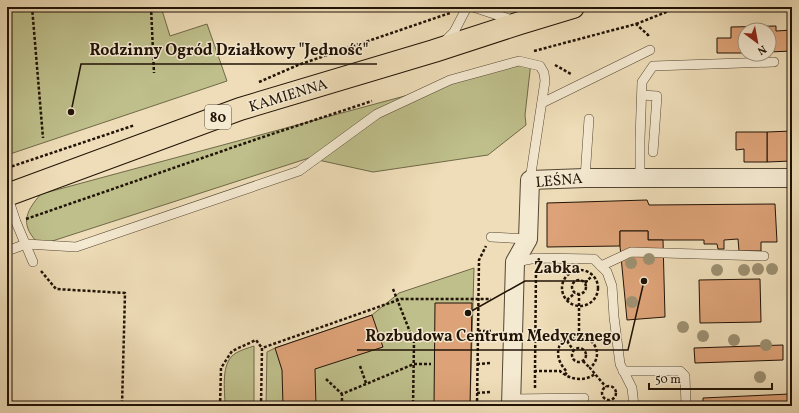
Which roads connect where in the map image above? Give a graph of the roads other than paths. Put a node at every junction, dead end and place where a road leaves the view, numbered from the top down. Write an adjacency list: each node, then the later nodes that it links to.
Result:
1 (467, 7): 6 (lane)
2 (473, 7): 4 (lane)
3 (573, 7): 4 (main road, KAMIENNA / 80)
4 (520, 23): 6 (main road, KAMIENNA / 80)
5 (650, 50): 9 (lane)
6 (434, 52): 16 (main road, KAMIENNA / 80)
7 (774, 62): 8 (lane)
8 (642, 95): 11 (lane); 13 (lane)
9 (542, 103): 15 (lane); 19 (lane)
10 (589, 119): 12 (lane)
11 (653, 152)
12 (585, 178): 13 (street, LEŚNA); 15 (street, LEŚNA)
13 (640, 178): 14 (street, LEŚNA)
14 (792, 178)
15 (530, 180): 18 (street, LEŚNA)
16 (7, 195): 19 (lane)
17 (491, 237): 18 (lane)
18 (528, 239): 23 (street, LEŚNA)
19 (26, 244): 20 (lane); 22 (lane)
20 (7, 251)
21 (764, 256): 24 (lane)
22 (33, 262)
23 (515, 262): 24 (lane); 27 (street, LEŚNA)
24 (601, 266): 25 (lane)
25 (623, 371): 28 (lane); 29 (lane)
26 (584, 398): 27 (lane)
27 (511, 402)
28 (634, 406)
29 (686, 406)

